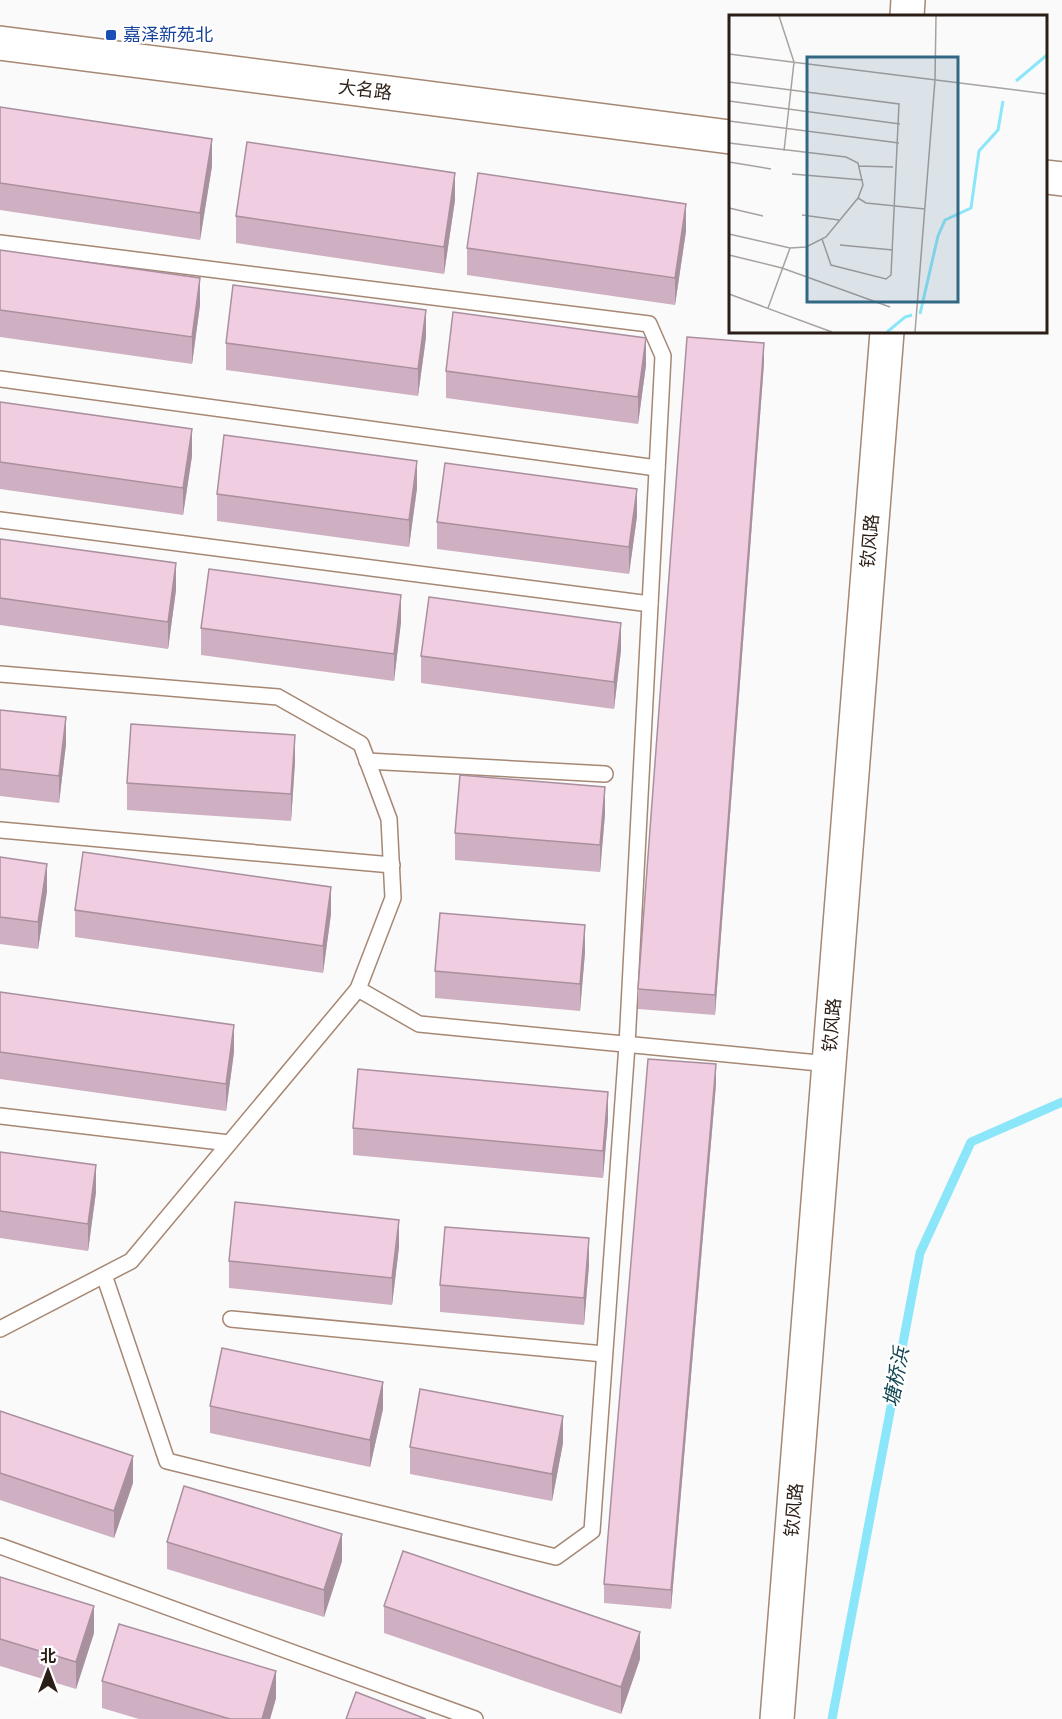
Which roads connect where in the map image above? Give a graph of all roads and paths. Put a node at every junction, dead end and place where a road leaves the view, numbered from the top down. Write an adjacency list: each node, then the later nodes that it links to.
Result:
1 (908, 0): 2 (street)
2 (907, 15)
3 (0, 43): 4 (street, 大名路)
4 (729, 137)
5 (1047, 177): 6 (street)
6 (1062, 179)
7 (0, 243): 10 (lane)
8 (887, 333): 20 (street, 钦风路)
9 (0, 379): 10 (lane)
10 (657, 468): 12 (lane)
11 (0, 520): 12 (lane)
12 (650, 604): 19 (lane)
13 (0, 674): 14 (lane)
14 (368, 761): 15 (lane); 17 (lane)
15 (605, 774)
16 (0, 830): 17 (lane)
17 (392, 865): 18 (lane)
18 (358, 989): 19 (lane); 22 (lane)
19 (627, 1045): 20 (lane); 26 (lane)
20 (829, 1064): 29 (street, 钦风路)
21 (0, 1116): 22 (lane)
22 (229, 1143): 23 (lane)
23 (104, 1275): 25 (lane); 26 (lane)
24 (231, 1318): 26 (lane)
25 (0, 1329)
26 (604, 1354)
27 (0, 1546): 28 (lane)
28 (475, 1719)
29 (777, 1719)

